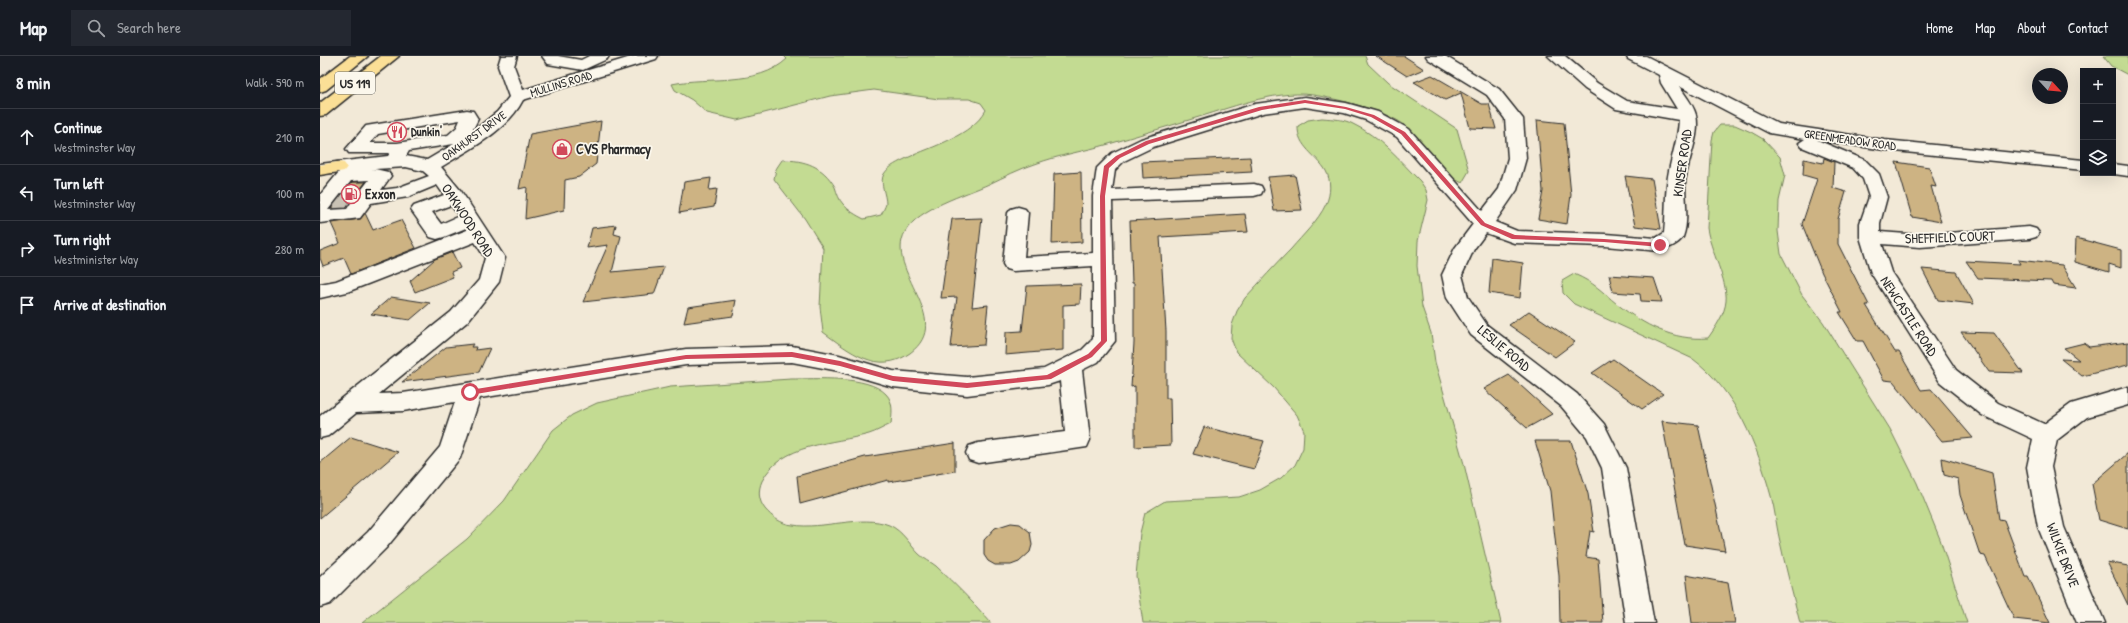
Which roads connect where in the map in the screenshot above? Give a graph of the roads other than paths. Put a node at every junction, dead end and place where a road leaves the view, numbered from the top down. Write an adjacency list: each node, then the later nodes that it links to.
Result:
1 (355, 56): 14 (highway)
2 (360, 56): 15 (highway, US 119)
3 (365, 56): 16 (highway)
4 (391, 56): 18 (highway, US 119)
5 (508, 56): 17 (street, OAKHURST DRIVE)
6 (550, 56): 12 (street)
7 (601, 56): 12 (street)
8 (650, 56): 12 (street, MULLINS ROAD)
9 (1434, 56): 33 (street, LESLIE ROAD)
10 (1556, 56): 19 (street)
11 (1634, 56): 13 (street, GREENMEADOW ROAD)
12 (585, 71): 17 (street, MULLINS ROAD)
13 (1666, 71): 19 (street, KINSER ROAD); 20 (street, GREENMEADOW ROAD)
14 (320, 77)
15 (320, 86)
16 (320, 93)
17 (517, 98): 27 (street, OAKHURST DRIVE)
18 (320, 111)
19 (1688, 116): 33 (street, KINSER ROAD)
20 (1775, 129): 23 (street, GREENMEADOW ROAD); 36 (street, NEWCASTLE ROAD)
21 (398, 155): 27 (street); 28 (street); 28 (street)
22 (320, 165): 28 (highway)
23 (2080, 165)
24 (320, 169): 28 (highway)
25 (2116, 169): 26 (street)
26 (2128, 171)
27 (434, 173): 28 (street, OAKHURST DRIVE); 31 (street, OAKWOOD ROAD)
28 (345, 187)
29 (1103, 189): 30 (street); 33 (street); 37 (street)
30 (1254, 190)
31 (455, 197): 34 (street, OAKWOOD ROAD); 34 (street)
32 (1018, 213): 37 (street)
33 (1483, 224): 47 (street, LESLIE ROAD)
34 (474, 226): 38 (street); 42 (street, OAKWOOD ROAD)
35 (2029, 233): 36 (street, SHEFFIELD COURT)
36 (1870, 237): 44 (street, NEWCASTLE ROAD)
37 (1103, 259): 39 (street)
38 (320, 291)
39 (1070, 367): 40 (street); 45 (street)
40 (470, 392): 42 (street); 46 (street)
41 (2128, 396): 44 (street)
42 (351, 404): 43 (street, OAKWOOD ROAD)
43 (320, 428)
44 (2046, 435): 48 (street, WILKIE DRIVE)
45 (978, 453)
46 (320, 595)
47 (1640, 623)
48 (2091, 623)

